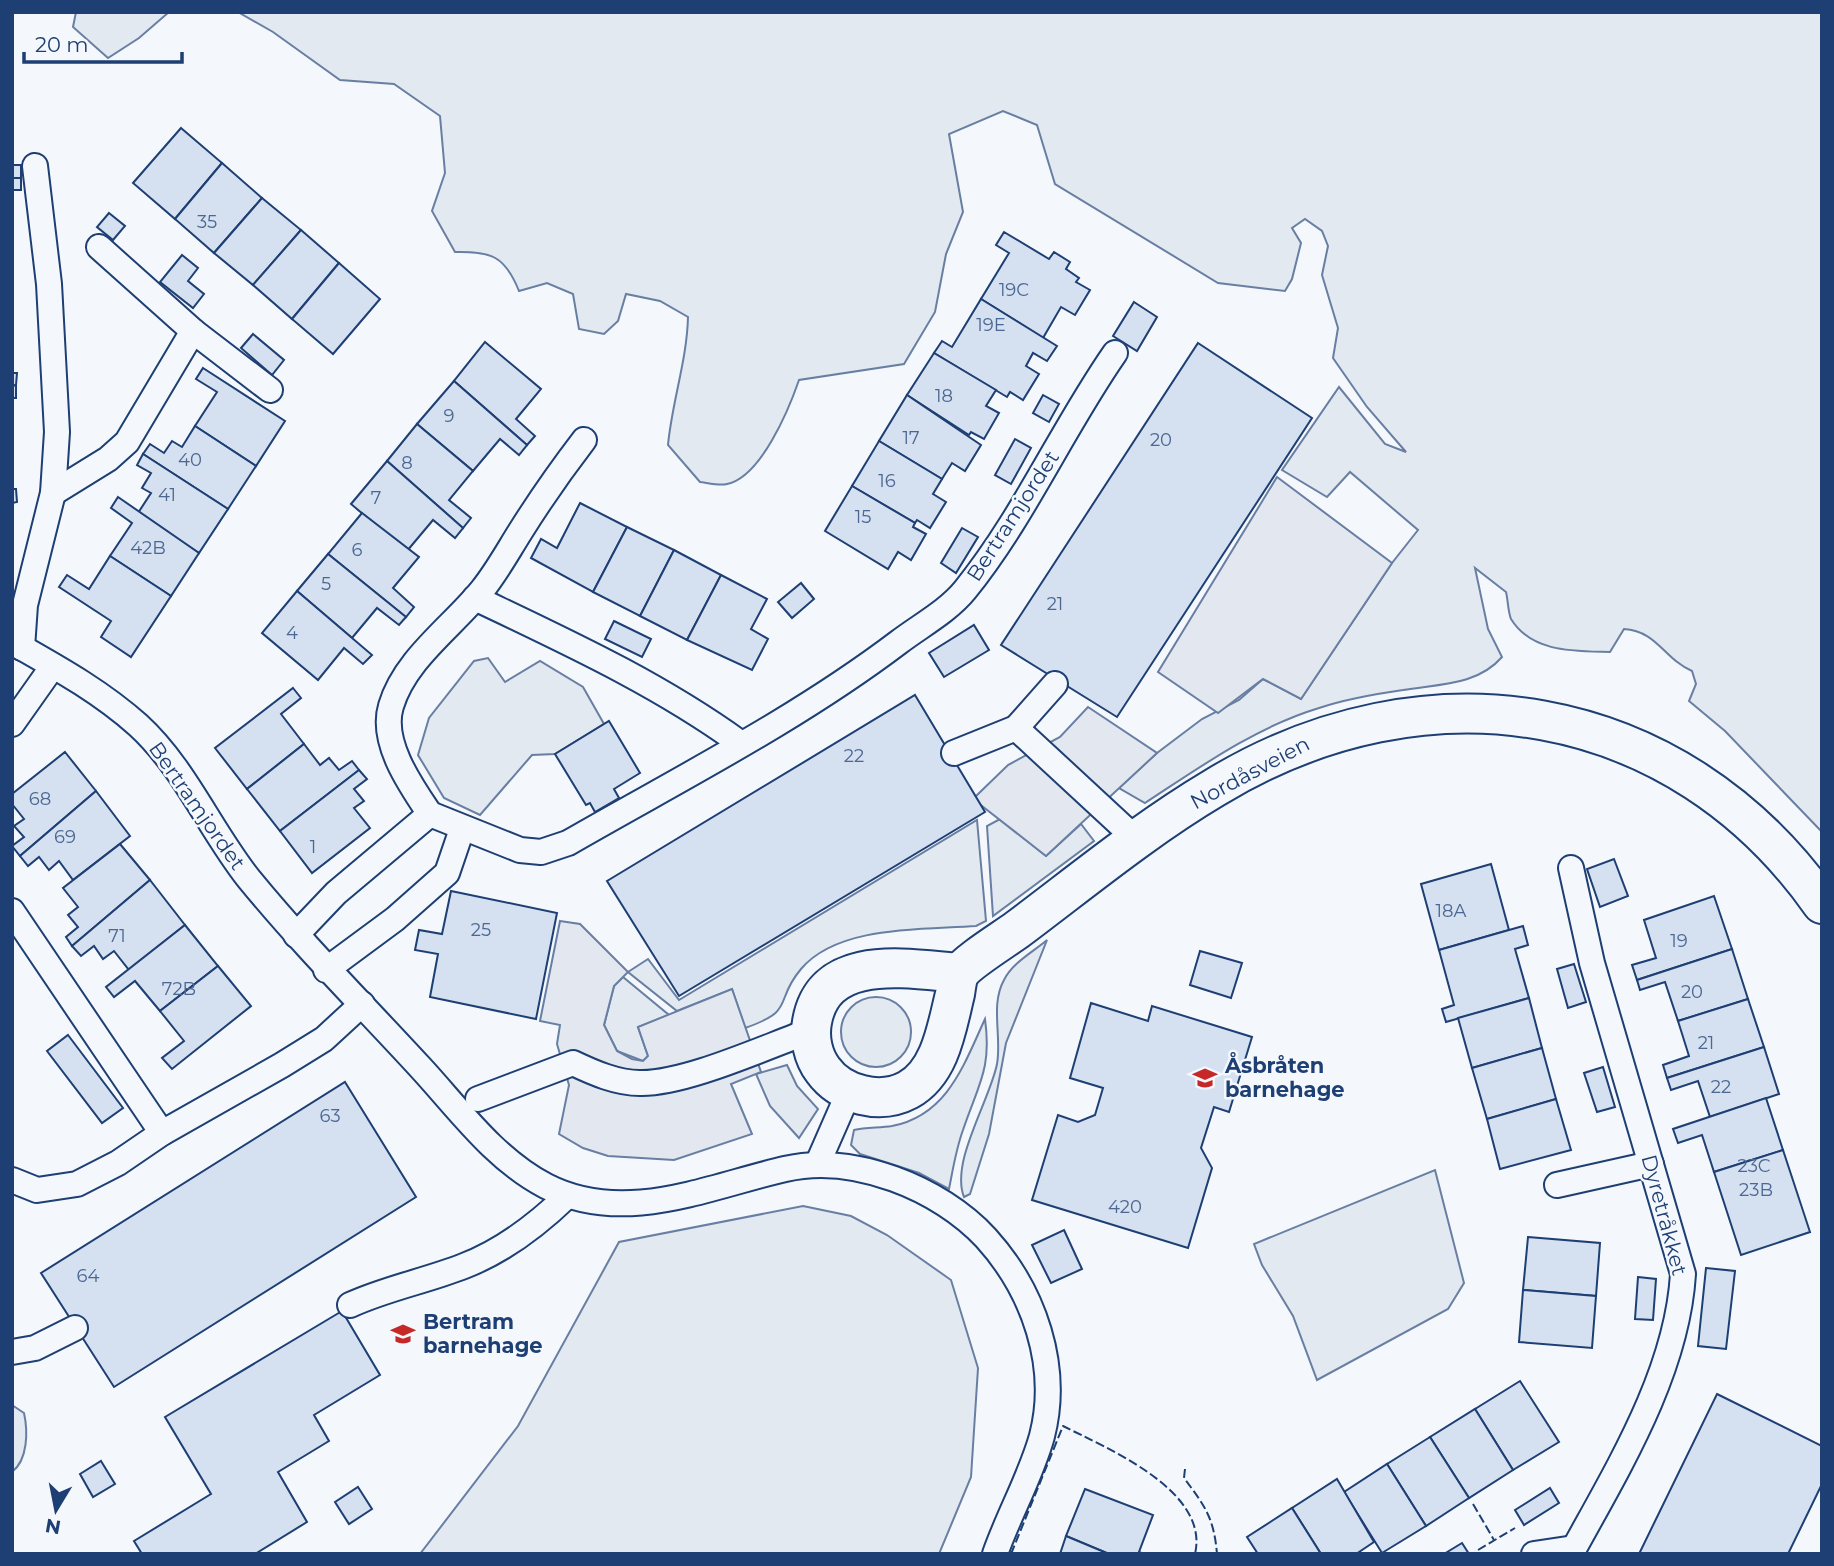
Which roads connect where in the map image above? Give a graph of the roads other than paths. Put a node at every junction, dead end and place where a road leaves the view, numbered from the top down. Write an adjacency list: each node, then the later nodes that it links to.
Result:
1 (35, 166): 7 (lane, Bertramjordet)
2 (99, 247): 3 (lane)
3 (193, 331): 5 (lane); 7 (lane)
4 (1115, 353): 14 (lane, Bertramjordet)
5 (270, 390)
6 (583, 440): 8 (lane)
7 (53, 493): 9 (lane, Bertramjordet)
8 (475, 598): 14 (lane); 16 (lane)
9 (17, 645): 10 (lane, Bertramjordet)
10 (53, 666): 12 (lane); 22 (lane, Bertramjordet)
11 (1055, 684): 13 (lane)
12 (12, 724)
13 (1016, 728): 15 (lane); 18 (lane)
14 (740, 743): 17 (lane, Bertramjordet)
15 (954, 752)
16 (430, 814): 17 (lane, Bertramjordet); 22 (lane)
17 (462, 829): 23 (lane)
18 (1137, 840): 20 (street, Nordåsveien); 24 (street, Nordåsveien)
19 (1571, 868): 30 (lane, Dyretråkket)
20 (1822, 904)
21 (12, 911): 29 (lane)
22 (296, 935): 23 (lane, Bertramjordet)
23 (327, 970): 25 (lane, Bertramjordet)
24 (960, 973): 26 (street); 27 (street)
25 (362, 1004): 29 (lane); 34 (lane, Bertramjordet)
26 (810, 1031): 27 (street); 28 (lane)
27 (849, 1092): 31 (lane)
28 (478, 1099)
29 (162, 1133): 32 (lane)
30 (1651, 1164): 33 (lane); 38 (lane, Dyretråkket)
31 (817, 1165): 34 (lane, Bertramjordet); 39 (lane)
32 (12, 1180)
33 (1557, 1185)
34 (567, 1196): 35 (lane)
35 (350, 1305)
36 (75, 1328): 37 (lane)
37 (12, 1352)
38 (1573, 1551): 40 (lane, Dyretråkket)
39 (995, 1554)
40 (1534, 1554)

